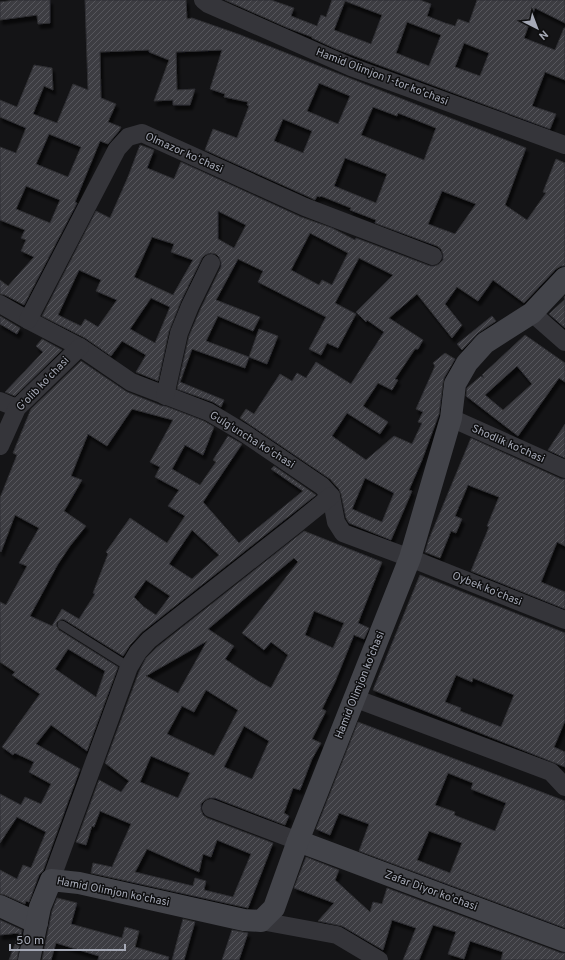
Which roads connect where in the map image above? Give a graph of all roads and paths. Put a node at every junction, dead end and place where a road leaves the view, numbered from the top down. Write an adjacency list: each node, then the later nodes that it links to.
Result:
1 (203, 0): 2 (street, Hamid Olimjon 1-tor koʼchasi)
2 (565, 145)
3 (433, 256): 8 (street, Olmazor koʻchasi)
4 (211, 263): 11 (street)
5 (565, 278): 7 (street, Hamid Olimjon ko'chasi)
6 (0, 304): 8 (street, Gulgʻuncha koʻchasi)
7 (532, 313): 9 (street); 14 (street, Hamid Olimjon ko'chasi)
8 (28, 320): 10 (street, Gulgʻuncha koʻchasi)
9 (565, 342)
10 (80, 347): 11 (street, Gulgʻuncha koʻchasi); 13 (street, Gʻolib koʻchasi)
11 (165, 396): 17 (street, Gulgʻuncha koʻchasi)
12 (0, 401): 13 (street)
13 (17, 408): 15 (street, Gʻolib koʻchasi)
14 (451, 418): 16 (street, Shodlik ko‘chasi); 18 (street, Hamid Olimjon ko'chasi)
15 (0, 446)
16 (565, 469)
17 (331, 496): 18 (street); 21 (street)
18 (410, 558): 19 (street, Oybek koʻchasi); 22 (street, Hamid Olimjon ko'chasi)
19 (565, 620)
20 (62, 625): 21 (lane)
21 (129, 667): 26 (street)
22 (354, 698): 23 (street); 25 (street, Hamid Olimjon ko'chasi)
23 (565, 787)
24 (211, 808): 25 (street)
25 (298, 841): 28 (street, Hamid Olimjon ko'chasi); 30 (street, Zafar Diyor koʻchasi)
26 (51, 880): 28 (street, Hamid Olimjon ko'chasi); 29 (street)
27 (0, 906): 29 (street)
28 (261, 921): 32 (street)
29 (37, 923): 31 (street)
30 (565, 941)
31 (29, 960)
32 (378, 960)

